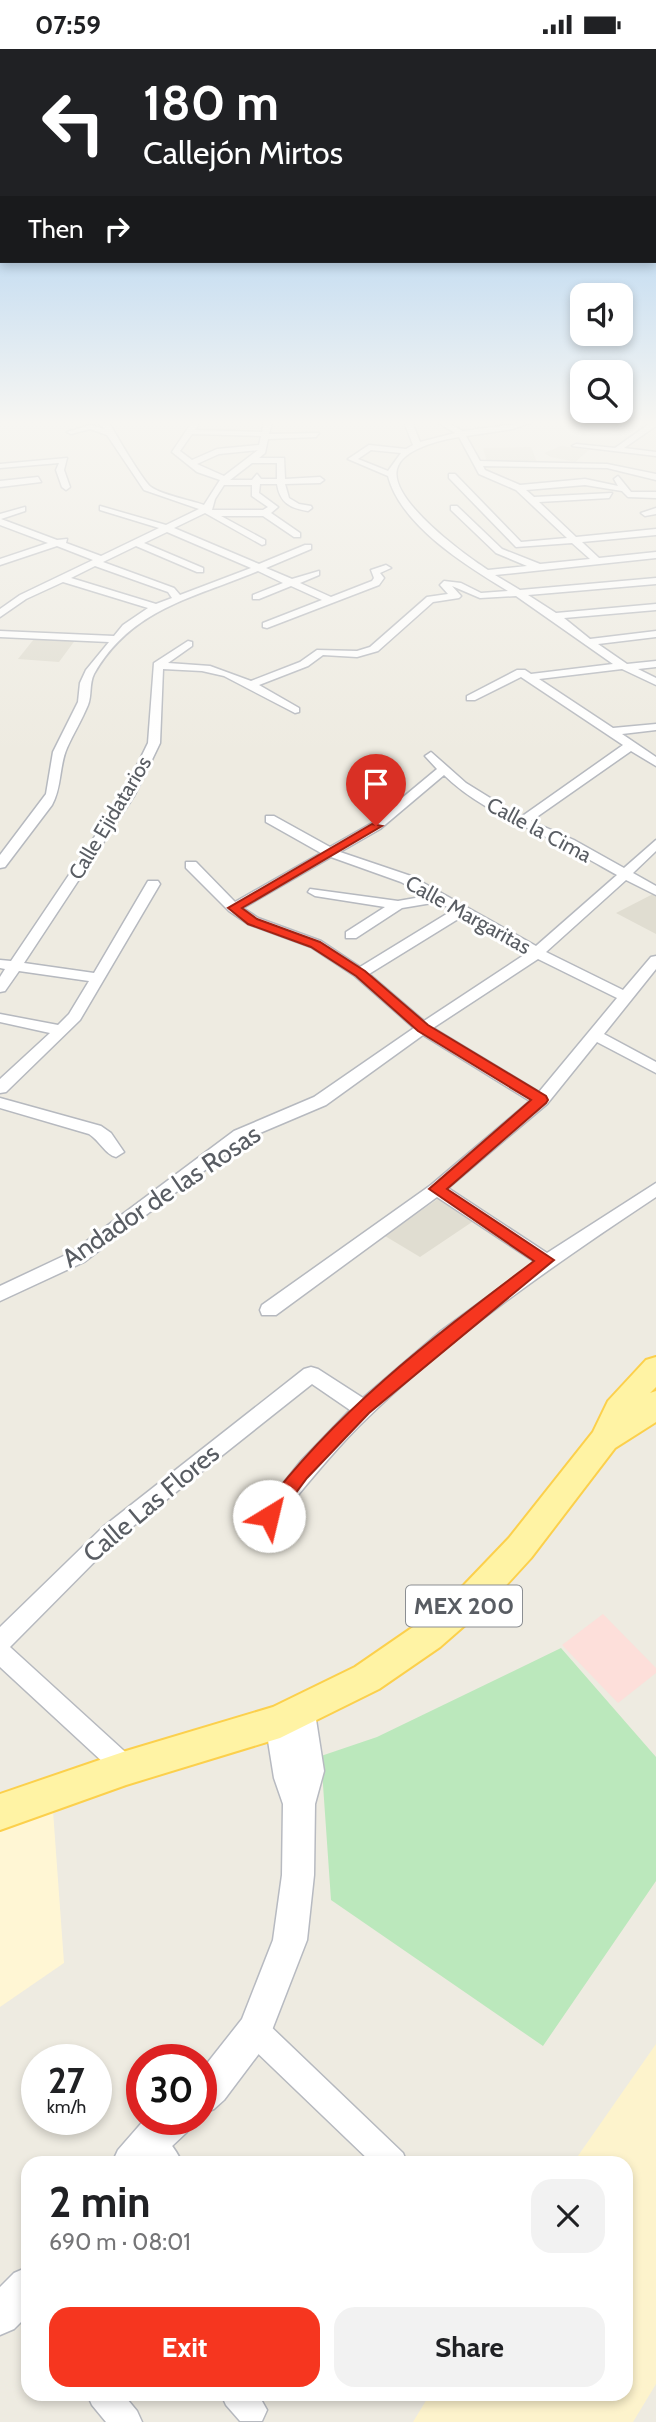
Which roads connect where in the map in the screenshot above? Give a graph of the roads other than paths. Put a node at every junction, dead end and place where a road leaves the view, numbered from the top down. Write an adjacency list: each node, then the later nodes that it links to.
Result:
1 (32, 533): 15 (street)
2 (156, 533): 17 (street)
3 (179, 533): 25 (street)
4 (246, 533): 14 (street)
5 (294, 533): 11 (street)
6 (433, 533): 29 (street)
7 (480, 533): 24 (street)
8 (507, 533): 13 (street)
9 (568, 533): 13 (street)
10 (656, 533): 13 (street)
11 (297, 535)
12 (74, 537): 15 (street)
13 (576, 540): 19 (street)
14 (262, 542)
15 (61, 543): 22 (street); 23 (street)
16 (656, 543): 19 (street)
17 (139, 544): 23 (street); 27 (street)
18 (308, 547): 25 (street)
19 (586, 549): 21 (street)
20 (656, 555): 21 (street)
21 (597, 561): 24 (street)
22 (0, 562)
23 (99, 562): 30 (street); 36 (street)
24 (536, 566): 29 (street); 33 (street)
25 (260, 567): 32 (street); 36 (street)
26 (379, 569): 37 (street)
27 (200, 571)
28 (316, 573): 32 (street)
29 (486, 573): 34 (street)
30 (64, 579): 38 (street); 40 (street)
31 (656, 581): 33 (street)
32 (290, 583): 35 (street); 37 (street)
33 (588, 587): 34 (street)
34 (516, 593): 41 (street); 53 (street)
35 (257, 597)
36 (177, 598): 38 (street)
37 (330, 600): 42 (street)
38 (156, 607): 45 (street)
39 (656, 607): 41 (street)
40 (0, 614)
41 (554, 616): 46 (street)
42 (267, 625)
43 (0, 634): 45 (street)
44 (656, 634): 46 (street)
45 (115, 639): 66 (street)
46 (588, 642): 50 (street)
47 (188, 644): 49 (street)
48 (656, 664): 50 (street)
49 (158, 665): 53 (street); 79 (street, Calle Ejidatarios)
50 (624, 666): 51 (street); 52 (street)
51 (525, 674): 54 (street); 57 (street)
52 (656, 682)
53 (251, 685): 55 (street)
54 (471, 698)
55 (295, 710)
56 (656, 727): 57 (street)
57 (612, 732): 58 (street)
58 (630, 746): 60 (street); 63 (street)
59 (431, 756): 61 (street, Calle la Cima)
60 (656, 762)
61 (444, 769): 63 (street, Calle la Cima); 65 (street)
62 (270, 819): 65 (street, Calle Margaritas)
63 (522, 822): 68 (street, Calle la Cima)
64 (656, 844): 68 (street, Andador de las Rosas)
65 (331, 853): 72 (street, Calle Margaritas); 74 (street)
66 (0, 864)
67 (191, 865): 74 (street)
68 (625, 876): 70 (street, Calle la Cima); 77 (street, Andador de las Rosas)
69 (153, 884): 81 (street)
70 (656, 891)
71 (316, 892): 73 (street)
72 (439, 898): 73 (street); 75 (street, Calle Margaritas)
73 (398, 905): 76 (street)
74 (234, 908): 80 (street)
75 (463, 910): 77 (street, Calle Margaritas); 80 (street)
76 (351, 935)
77 (537, 953): 83 (street, Calle Margaritas); 85 (street, Andador de las Rosas)
78 (656, 960): 83 (street)
79 (8, 965): 81 (street); 82 (street, Calle Ejidatarios)
80 (360, 974): 85 (street)
81 (99, 978): 86 (street)
82 (0, 988)
83 (625, 997): 87 (street)
84 (0, 1018): 86 (street)
85 (423, 1028): 90 (street); 96 (street, Andador de las Rosas)
86 (61, 1030): 89 (street)
87 (595, 1035): 88 (street); 90 (street)
88 (656, 1068)
89 (0, 1088)
90 (541, 1100): 93 (street)
91 (0, 1103): 92 (street)
92 (116, 1152)
93 (437, 1189): 95 (street); 97 (street)
94 (656, 1189): 95 (street)
95 (545, 1260): 100 (street)
96 (0, 1294)
97 (269, 1310)
98 (656, 1368): 101 (main road, MEX 200)
99 (656, 1403): 101 (main road, MEX 200)
100 (362, 1408): 102 (street); 103 (street, Calle Las Flores)
101 (604, 1439): 105 (main road, MEX 200)
102 (269, 1516)
103 (0, 1642)
104 (0, 1652): 106 (street)
105 (290, 1718): 106 (main road, MEX 200); 108 (main road)
106 (126, 1768): 107 (main road, MEX 200)
107 (0, 1812)
108 (255, 2031): 109 (main road); 110 (street)
109 (217, 2079)
110 (386, 2156)
111 (109, 2401): 112 (street)
112 (126, 2422)

